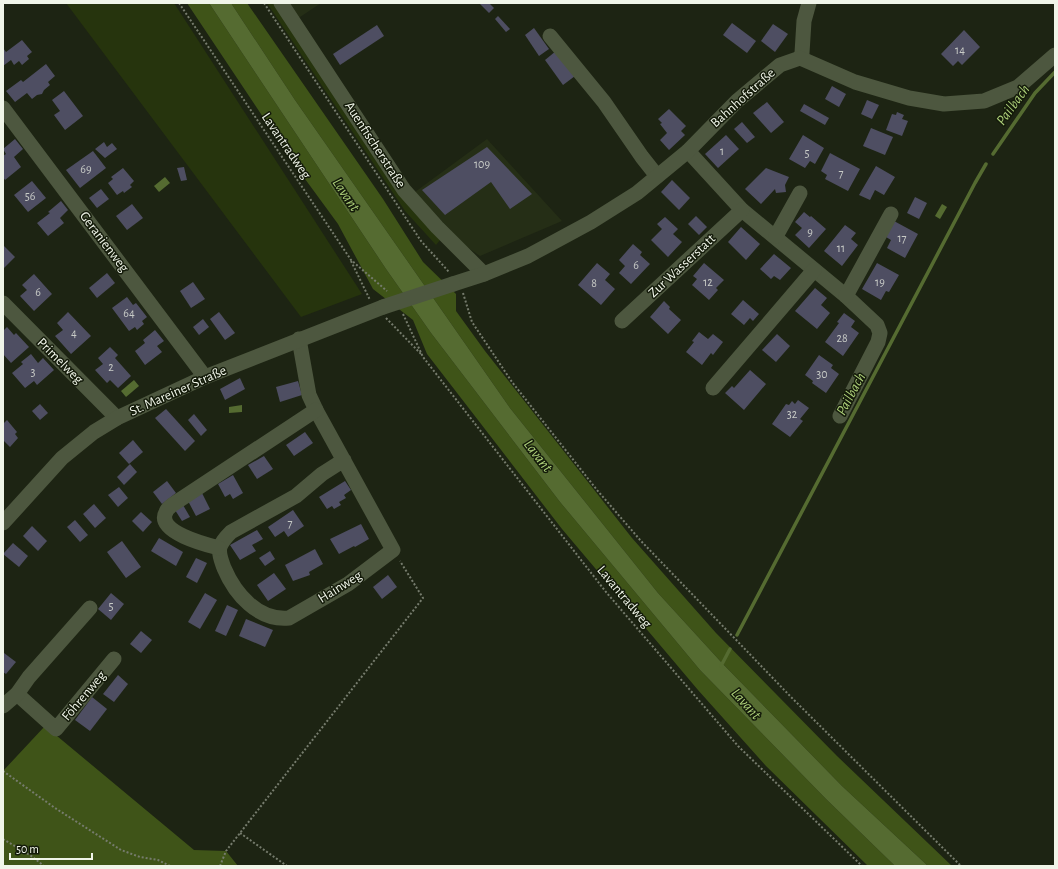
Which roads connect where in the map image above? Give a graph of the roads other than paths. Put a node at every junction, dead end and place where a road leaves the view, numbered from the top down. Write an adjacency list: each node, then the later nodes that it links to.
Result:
1 (281, 3): 14 (street, Auenfischerstraße)
2 (809, 3): 5 (street)
3 (550, 36): 8 (street)
4 (1055, 55): 5 (street)
5 (800, 58): 7 (street, Bahnhofstraße)
6 (3, 108): 20 (street, Geranienweg)
7 (688, 151): 8 (street, Bahnhofstraße); 10 (street)
8 (657, 176): 14 (street, Bahnhofstraße)
9 (800, 193): 12 (street)
10 (742, 210): 12 (street); 18 (street, Zur Wasserstatt)
11 (891, 214): 15 (street)
12 (776, 236): 13 (street)
13 (814, 270): 15 (street); 21 (street)
14 (484, 274): 17 (street, Bahnhofstraße, bridge)
15 (846, 296): 23 (street)
16 (3, 303): 24 (street, Primelweg)
17 (383, 307): 19 (street, St. Mareiner Straße)
18 (622, 321)
19 (299, 339): 20 (street, St. Mareiner Straße); 22 (street)
20 (205, 377): 24 (street, St. Mareiner Straße)
21 (713, 388)
22 (316, 410): 25 (street); 27 (street)
23 (840, 416)
24 (117, 418): 26 (street, St. Mareiner Straße)
25 (344, 460): 27 (street); 27 (street, Hainweg)
26 (3, 523)
27 (219, 548)
28 (90, 608): 30 (street)
29 (114, 660): 30 (street, Föhrenweg)
30 (17, 694): 31 (street)
31 (3, 706)

